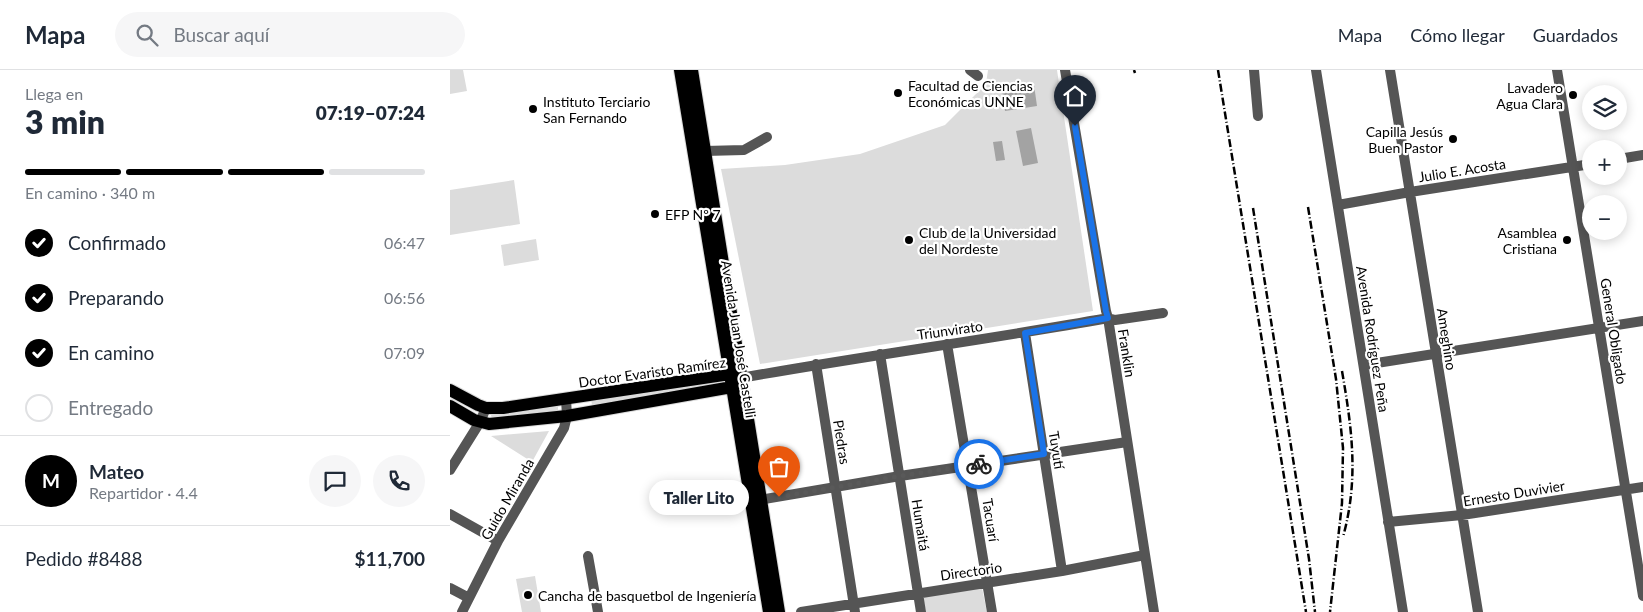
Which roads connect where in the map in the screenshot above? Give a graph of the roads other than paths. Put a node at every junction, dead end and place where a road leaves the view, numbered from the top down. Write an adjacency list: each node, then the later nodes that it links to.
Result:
1 (680, 70): 27 (main road, Avenida Juan José Castelli)
2 (692, 70): 10 (main road, Avenida Juan José Castelli)
3 (1066, 70): 18 (street, Franklin)
4 (1254, 70): 8 (street)
5 (1316, 70): 16 (street, Avenida Rodríguez Peña)
6 (1390, 70): 15 (street, Ameghino)
7 (1557, 70): 14 (street, General Obligado)
8 (1258, 116)
9 (767, 137): 10 (street)
10 (705, 151): 27 (main road, Avenida Juan José Castelli)
11 (1643, 155): 12 (street)
12 (1627, 158)
13 (1582, 166): 14 (street, Julio E. Acosta)
14 (1573, 167): 15 (street, Julio E. Acosta); 20 (street, General Obligado)
15 (1410, 192): 16 (street, Julio E. Acosta); 23 (street, Ameghino)
16 (1338, 205): 26 (street, Avenida Rodríguez Peña)
17 (1162, 313): 18 (street, Triunvirato)
18 (1108, 318): 21 (street, Triunvirato); 34 (street, Franklin)
19 (1643, 321): 20 (street)
20 (1599, 328): 23 (street); 41 (street, General Obligado)
21 (1025, 333): 22 (street, Triunvirato); 35 (street, Tuyutí)
22 (947, 344): 24 (street, Triunvirato); 36 (street, Tacuarí)
23 (1436, 353): 26 (street); 44 (street, Ameghino)
24 (880, 354): 25 (street, Triunvirato); 38 (street, Humaitá)
25 (816, 364): 27 (street, Triunvirato); 40 (street, Piedras)
26 (1364, 365): 45 (street, Avenida Rodríguez Peña)
27 (734, 380): 29 (main road, Doctor Evaristo Ramírez); 32 (main road, Doctor Evaristo Ramírez); 42 (main road, Avenida Juan José Castelli)
28 (450, 390): 31 (main road, Doctor Evaristo Ramírez)
29 (566, 399): 31 (main road, Doctor Evaristo Ramírez); 32 (street)
30 (450, 406): 33 (main road, Doctor Evaristo Ramírez)
31 (486, 408): 33 (street)
32 (568, 416): 33 (main road, Doctor Evaristo Ramírez); 46 (street, Guido Miranda)
33 (480, 422): 37 (street)
34 (1127, 442): 35 (street); 47 (street, Franklin)
35 (1044, 454): 36 (street); 50 (street, Tuyutí)
36 (968, 466): 38 (street); 51 (street, Tacuarí)
37 (450, 470)
38 (900, 476): 40 (street); 53 (street, Humaitá)
39 (1643, 487): 41 (street, Ernesto Duvivier)
40 (835, 488): 42 (street); 56 (street, Piedras)
41 (1626, 490): 44 (street, Ernesto Duvivier); 49 (street, General Obligado)
42 (755, 500): 59 (main road, Avenida Juan José Castelli); 60 (main road, Avenida Juan José Castelli)
43 (450, 514): 46 (street)
44 (1462, 515): 45 (street, Ernesto Duvivier); 66 (street, Ameghino)
45 (1388, 522): 65 (street, Avenida Rodríguez Peña)
46 (498, 541): 55 (street, Guido Miranda)
47 (1145, 555): 50 (street, Directorio); 64 (street, Franklin)
48 (588, 556): 58 (street)
49 (1641, 569): 54 (street, General Obligado)
50 (1062, 571): 51 (street, Directorio)
51 (987, 582): 53 (street, Directorio); 63 (street, Tacuarí)
52 (450, 588): 55 (street)
53 (918, 592): 56 (street, Directorio); 62 (street, Humaitá)
54 (1643, 596)
55 (469, 598): 57 (street, Guido Miranda)
56 (855, 608): 61 (street, Directorio)
57 (462, 612)
58 (598, 612)
59 (768, 612)
60 (779, 612)
61 (801, 612)
62 (921, 612)
63 (992, 612)
64 (1154, 612)
65 (1403, 612)
66 (1478, 612)

